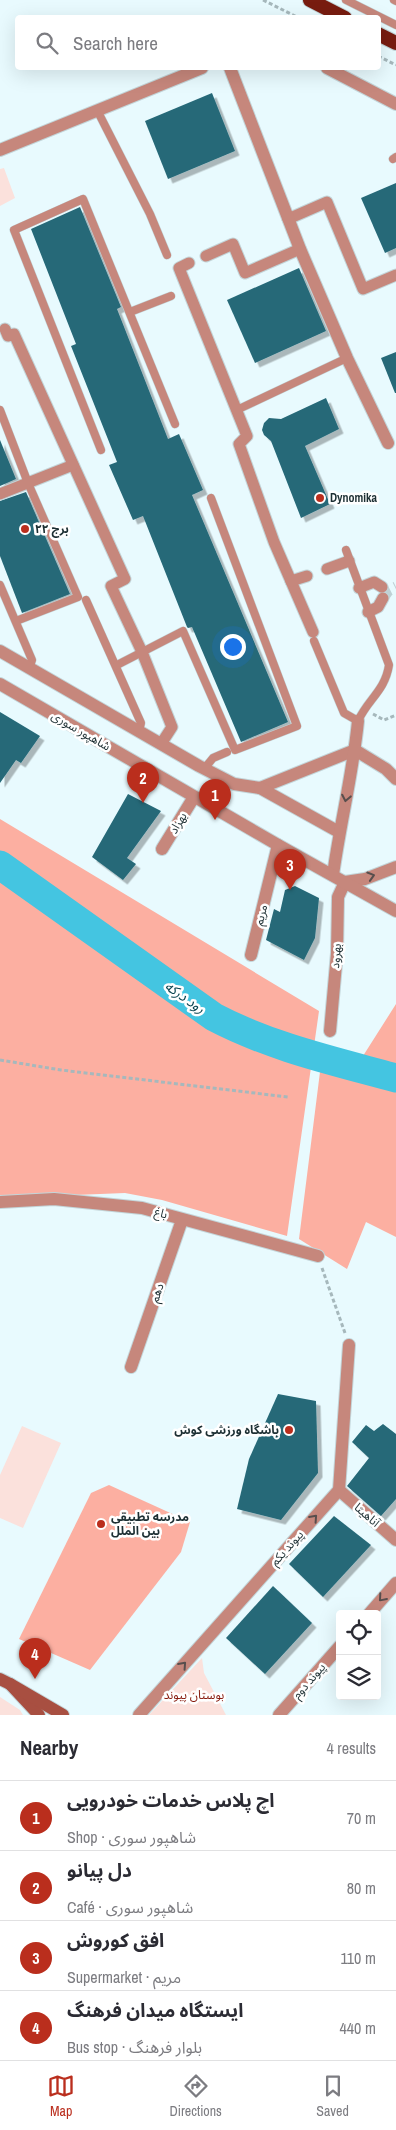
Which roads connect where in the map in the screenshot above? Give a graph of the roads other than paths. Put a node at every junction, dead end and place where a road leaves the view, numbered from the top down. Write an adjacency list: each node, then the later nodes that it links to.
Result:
1 (310, 0): 3 (highway)
2 (346, 0): 4 (lane)
3 (339, 15)
4 (377, 15)
5 (381, 17): 6 (lane)
6 (396, 24)
7 (381, 36): 8 (highway)
8 (396, 43)
9 (197, 70): 13 (street)
10 (231, 70): 15 (street)
11 (331, 70): 12 (street)
12 (396, 104)
13 (97, 110): 14 (street); 17 (lane)
14 (0, 150)
15 (288, 219): 16 (street); 20 (street)
16 (300, 250): 18 (street); 24 (street)
17 (168, 255)
18 (206, 256)
19 (189, 263): 37 (street)
20 (396, 275)
21 (171, 296): 22 (lane)
22 (130, 312): 27 (lane); 29 (lane)
23 (2, 323): 30 (street)
24 (347, 358): 25 (lane); 28 (street)
25 (241, 408)
26 (0, 410): 31 (lane)
27 (175, 424)
28 (388, 443)
29 (101, 450)
30 (73, 465): 31 (street); 45 (street)
31 (28, 483): 32 (street); 42 (lane)
32 (0, 494)
33 (211, 498): 45 (lane)
34 (348, 556): 35 (street); 39 (lane)
35 (326, 569)
36 (307, 576): 37 (street)
37 (291, 582): 43 (street)
38 (0, 585): 42 (lane)
39 (360, 588): 41 (lane); 41 (street)
40 (86, 600): 46 (lane)
41 (368, 612): 49 (lane)
42 (16, 621): 47 (lane)
43 (313, 636): 49 (lane)
44 (0, 652): 47 (street)
45 (142, 652): 46 (lane); 51 (street)
46 (117, 665): 50 (lane)
47 (29, 668): 50 (street)
48 (0, 685): 57 (street, شاهپور سوری)
49 (358, 721): 52 (street)
50 (139, 731): 51 (street)
51 (161, 744): 54 (street)
52 (355, 750): 55 (street); 56 (street); 58 (street, one-way to 58)
53 (227, 752): 54 (lane)
54 (204, 769): 56 (street)
55 (396, 779)
56 (260, 788): 58 (street)
57 (194, 797): 59 (street, شاهپور سوری); 60 (street, بهزاد)
58 (339, 832): 62 (street)
59 (278, 845): 62 (street, شاهپور سوری); 65 (street, مریم)
60 (162, 849)
61 (396, 867): 63 (street, one-way to 61)
62 (333, 875): 63 (street, شاهپور سوری)
63 (344, 882): 64 (street, شاهپور سوری); 66 (street, بهرود)
64 (396, 911)
65 (251, 955)
66 (330, 1031)
67 (0, 1202): 68 (street, باغ)
68 (182, 1220): 69 (street, باغ); 71 (street, دهم)
69 (318, 1256)
70 (349, 1346): 72 (street)
71 (132, 1367)
72 (339, 1490): 73 (street, آناهیتا); 80 (street, پیوند یکم, one-way to 72)
73 (396, 1540)
74 (396, 1583): 75 (street, one-way to 75)
75 (372, 1610)
76 (336, 1651): 81 (street, پیوند دوم)
77 (5, 1681): 78 (main road); 79 (main road)
78 (39, 1715)
79 (63, 1715)
80 (139, 1715)
81 (279, 1715)

